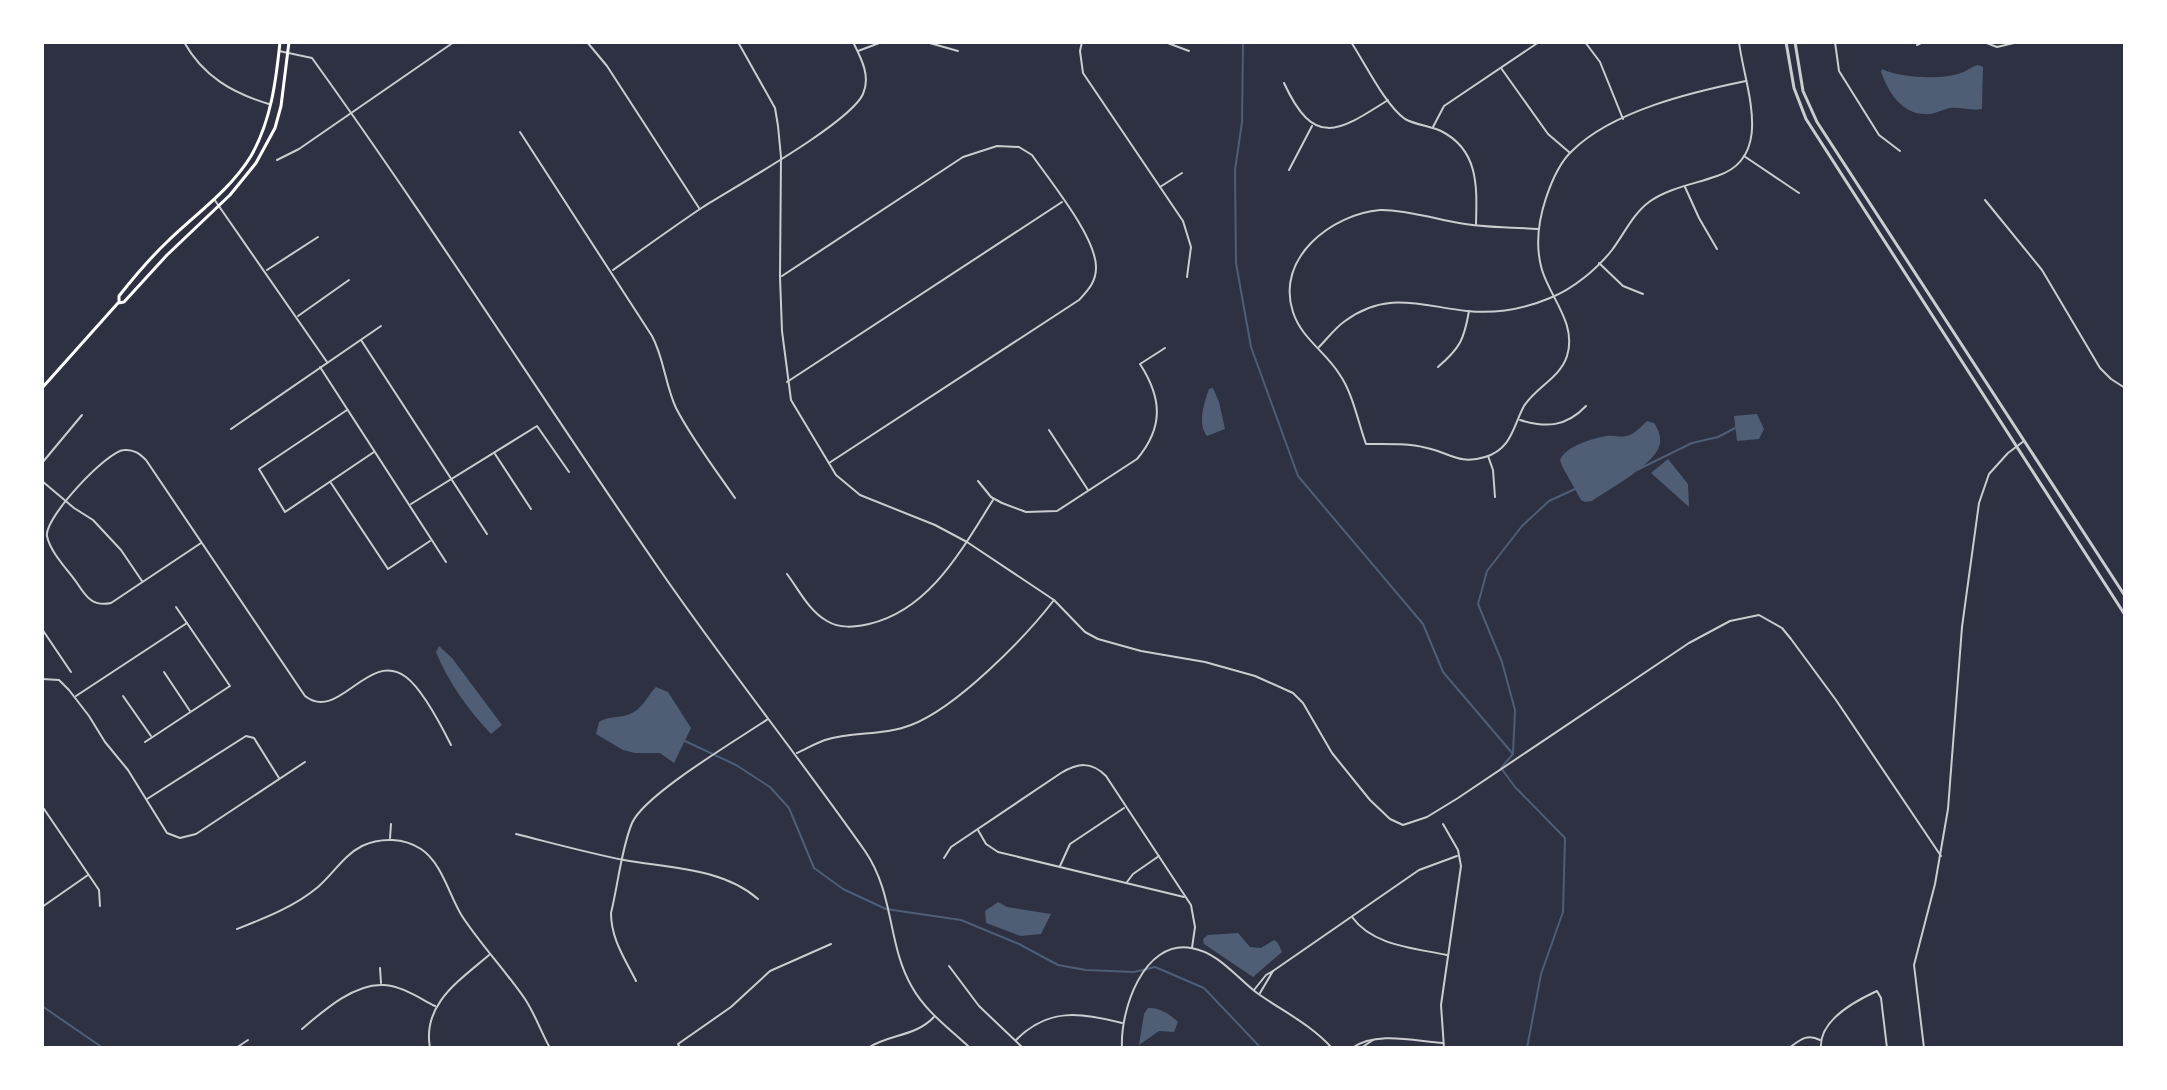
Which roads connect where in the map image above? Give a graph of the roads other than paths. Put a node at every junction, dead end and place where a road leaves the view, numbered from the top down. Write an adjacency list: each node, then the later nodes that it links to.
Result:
1 (184, 42): 32 (street)
2 (280, 42): 23 (main road)
3 (289, 42): 24 (main road)
4 (454, 42): 33 (street)
5 (587, 42): 52 (street)
6 (738, 42): 41 (street)
7 (853, 42): 25 (street)
8 (882, 42): 25 (street)
9 (926, 42): 26 (street)
10 (1082, 42): 45 (street)
11 (1165, 42): 27 (street)
12 (1351, 42): 31 (street)
13 (1539, 42): 28 (street)
14 (1585, 42): 34 (street)
15 (1739, 42): 29 (street)
16 (1786, 42): 85 (street)
17 (1795, 42): 84 (street)
18 (1835, 42): 38 (street)
19 (1923, 42): 22 (street)
20 (1984, 42): 21 (street)
21 (2014, 43)
22 (1917, 45)
23 (279, 51): 24 (street); 32 (main road)
24 (288, 51): 33 (street); 51 (main road)
25 (857, 51): 41 (street)
26 (958, 51)
27 (1189, 51)
28 (1501, 68): 36 (street); 39 (street)
29 (1746, 81): 34 (street); 40 (street)
30 (1284, 83): 35 (street)
31 (1388, 100): 35 (street); 36 (street)
32 (270, 104): 48 (main road)
33 (352, 114): 42 (street); 122 (street)
34 (1623, 119): 39 (street)
35 (1313, 124): 43 (street)
36 (1432, 128): 53 (street)
37 (520, 132): 59 (street)
38 (1900, 151)
39 (1570, 153): 54 (street)
40 (1744, 156): 46 (street); 47 (street)
41 (781, 157): 52 (street); 60 (street)
42 (277, 160)
43 (1289, 170)
44 (1182, 173): 45 (street)
45 (1160, 187): 61 (street)
46 (1685, 187): 56 (street); 57 (street)
47 (1799, 193)
48 (214, 198): 51 (street); 65 (main road)
49 (1985, 200): 77 (street)
50 (1063, 201): 60 (street); 75 (street); 90 (street)
51 (219, 206): 58 (street); 65 (main road)
52 (700, 209): 59 (street)
53 (1476, 225): 54 (street); 71 (street)
54 (1538, 229): 64 (street)
55 (318, 237): 58 (street)
56 (1717, 249)
57 (1599, 263): 63 (street); 64 (street)
58 (266, 271): 67 (street)
59 (612, 271): 98 (street)
60 (780, 277): 75 (street)
61 (1187, 277)
62 (349, 280): 67 (street)
63 (1643, 294)
64 (1553, 297): 66 (street); 81 (street)
65 (119, 302): 76 (main road)
66 (1469, 311): 71 (street); 74 (street)
67 (297, 317): 72 (street)
68 (381, 326): 69 (street)
69 (361, 340): 72 (street); 92 (street)
70 (1165, 348): 96 (street)
71 (1318, 348): 88 (street)
72 (327, 362): 73 (street)
73 (320, 367): 79 (street); 82 (street)
74 (1438, 367)
75 (787, 382): 90 (street)
76 (42, 388)
77 (2125, 388)
78 (1586, 406): 81 (street)
79 (347, 410): 86 (street); 95 (street)
80 (82, 415): 89 (street)
81 (1519, 420): 88 (street)
82 (231, 429)
83 (1049, 430): 96 (street)
84 (2025, 441): 85 (street); 110 (street)
85 (2016, 447): 113 (street); 139 (street)
86 (374, 452): 95 (street); 101 (street)
87 (494, 453): 91 (street); 92 (street); 102 (street)
88 (1488, 456): 97 (street)
89 (42, 463)
90 (828, 463): 105 (street)
91 (569, 472)
92 (451, 480): 101 (street); 103 (street)
93 (42, 481): 100 (street)
94 (978, 481): 99 (street)
95 (330, 482): 104 (street)
96 (1089, 491): 99 (street)
97 (1495, 497)
98 (735, 498)
99 (994, 499): 105 (street)
100 (65, 502): 106 (street); 109 (street); 109 (street)
101 (409, 505): 104 (street)
102 (531, 509)
103 (487, 534)
104 (430, 540): 107 (street)
105 (967, 542): 108 (street); 111 (street)
106 (201, 543): 109 (street); 125 (street)
107 (446, 562)
108 (787, 574)
109 (143, 582)
110 (2125, 596)
111 (1054, 600): 126 (street); 139 (street)
112 (176, 607): 114 (street)
113 (2125, 615)
114 (187, 623): 120 (street); 121 (street)
115 (42, 629): 116 (street)
116 (71, 672)
117 (164, 672): 121 (street)
118 (42, 679): 120 (street)
119 (123, 696): 123 (street)
120 (75, 697): 129 (street)
121 (190, 712): 123 (street)
122 (769, 718): 126 (street); 141 (street)
123 (152, 737): 124 (street)
124 (145, 742)
125 (451, 745)
126 (796, 754): 163 (street)
127 (305, 762): 128 (street)
128 (280, 779): 129 (street); 129 (street)
129 (146, 800)
130 (42, 806): 143 (street)
131 (1126, 806): 134 (street); 138 (street); 142 (street)
132 (391, 824): 136 (street)
133 (1443, 824): 137 (street)
134 (978, 829): 140 (street); 142 (street)
135 (516, 834): 141 (street)
136 (390, 840): 150 (street); 153 (street)
137 (1459, 855): 149 (street); 154 (street)
138 (1159, 856): 144 (street); 145 (street)
139 (1941, 856): 184 (street)
140 (944, 858)
141 (623, 859): 146 (street); 158 (street)
142 (1060, 867): 144 (street)
143 (89, 874): 147 (street); 148 (street)
144 (1127, 883): 145 (street)
145 (1186, 897): 152 (street)
146 (758, 899)
147 (100, 906)
148 (42, 907)
149 (1351, 916): 154 (street); 157 (street)
150 (237, 929)
151 (831, 944): 174 (street)
152 (1192, 948): 160 (street); 164 (street)
153 (490, 955): 162 (street); 173 (street)
154 (1448, 955): 170 (street)
155 (949, 966): 167 (street)
156 (380, 968): 159 (street)
157 (1273, 971): 160 (street); 161 (street)
158 (636, 981)
159 (381, 984): 162 (street); 165 (street)
160 (1253, 990): 161 (street)
161 (1259, 994): 179 (street)
162 (435, 1006): 172 (street)
163 (934, 1016): 175 (street); 176 (street)
164 (1124, 1024): 167 (street); 178 (street)
165 (302, 1029)
166 (248, 1040): 171 (street)
167 (1016, 1040): 177 (street)
168 (1820, 1040): 181 (street); 182 (street); 183 (street)
169 (1365, 1043): 170 (street); 180 (street)
170 (1444, 1046)
171 (236, 1048)
172 (430, 1048)
173 (550, 1048)
174 (680, 1048)
175 (868, 1048)
176 (970, 1048)
177 (1023, 1048)
178 (1122, 1048)
179 (1332, 1048)
180 (1352, 1048)
181 (1789, 1048)
182 (1821, 1048)
183 (1887, 1048)
184 (1924, 1048)

